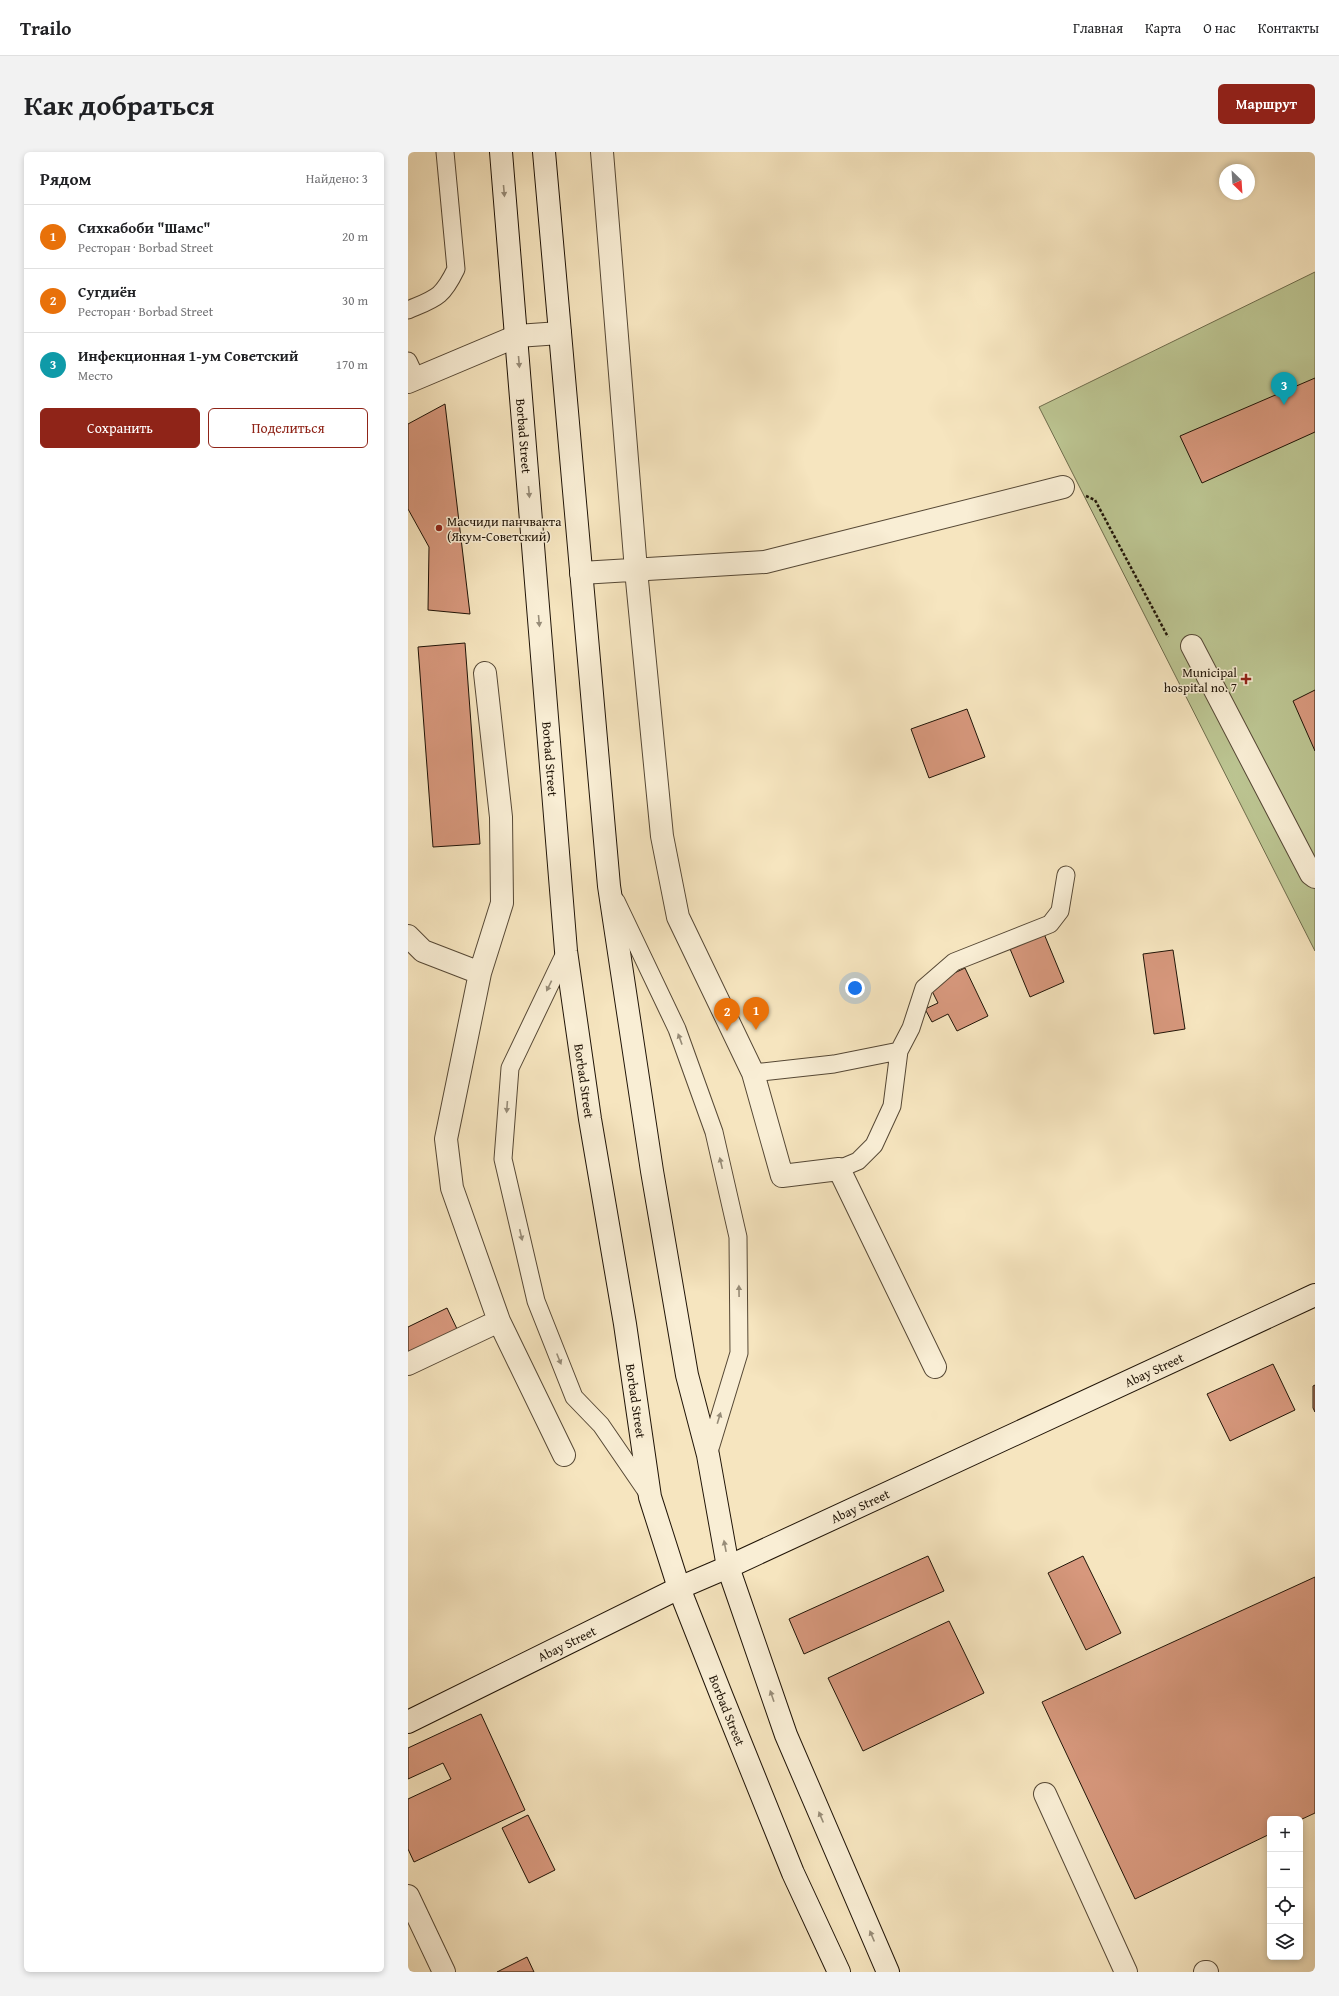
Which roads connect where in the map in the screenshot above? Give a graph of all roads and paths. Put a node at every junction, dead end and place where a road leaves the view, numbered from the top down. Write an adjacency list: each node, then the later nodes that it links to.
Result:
1 (445, 152): 5 (lane)
2 (501, 152): 7 (street, Borbad Street, one-way to 7)
3 (544, 152): 6 (street)
4 (602, 152): 10 (street)
5 (408, 310)
6 (560, 333): 7 (street); 11 (street)
7 (517, 336): 8 (street); 18 (street, Borbad Street, one-way to 18)
8 (411, 374)
9 (1063, 487): 10 (street); 12 (path)
10 (636, 570): 11 (street); 21 (street)
11 (581, 573): 16 (street)
12 (1192, 646): 15 (street)
13 (485, 673): 19 (street)
14 (1066, 875): 20 (lane)
15 (1315, 876)
16 (609, 886): 28 (street); 28 (lane, one-way to 16)
17 (408, 936): 19 (street)
18 (566, 951): 29 (street, Borbad Street); 29 (lane, one-way to 29)
19 (480, 973): 24 (street)
20 (899, 1051): 21 (lane); 22 (lane)
21 (753, 1073): 22 (street)
22 (839, 1169): 26 (street)
23 (1315, 1295): 30 (street, Abay Street)
24 (499, 1321): 25 (street); 27 (street)
25 (408, 1364)
26 (935, 1367)
27 (564, 1455)
28 (708, 1455): 30 (street, one-way to 28)
29 (650, 1497): 31 (street, Borbad Street)
30 (728, 1567): 31 (street, Abay Street); 37 (street, one-way to 30)
31 (679, 1588): 32 (street, Abay Street); 36 (street, Borbad Street)
32 (408, 1722)
33 (1045, 1794): 38 (street)
34 (408, 1896): 35 (street)
35 (444, 1972)
36 (839, 1972)
37 (888, 1972)
38 (1126, 1972)

